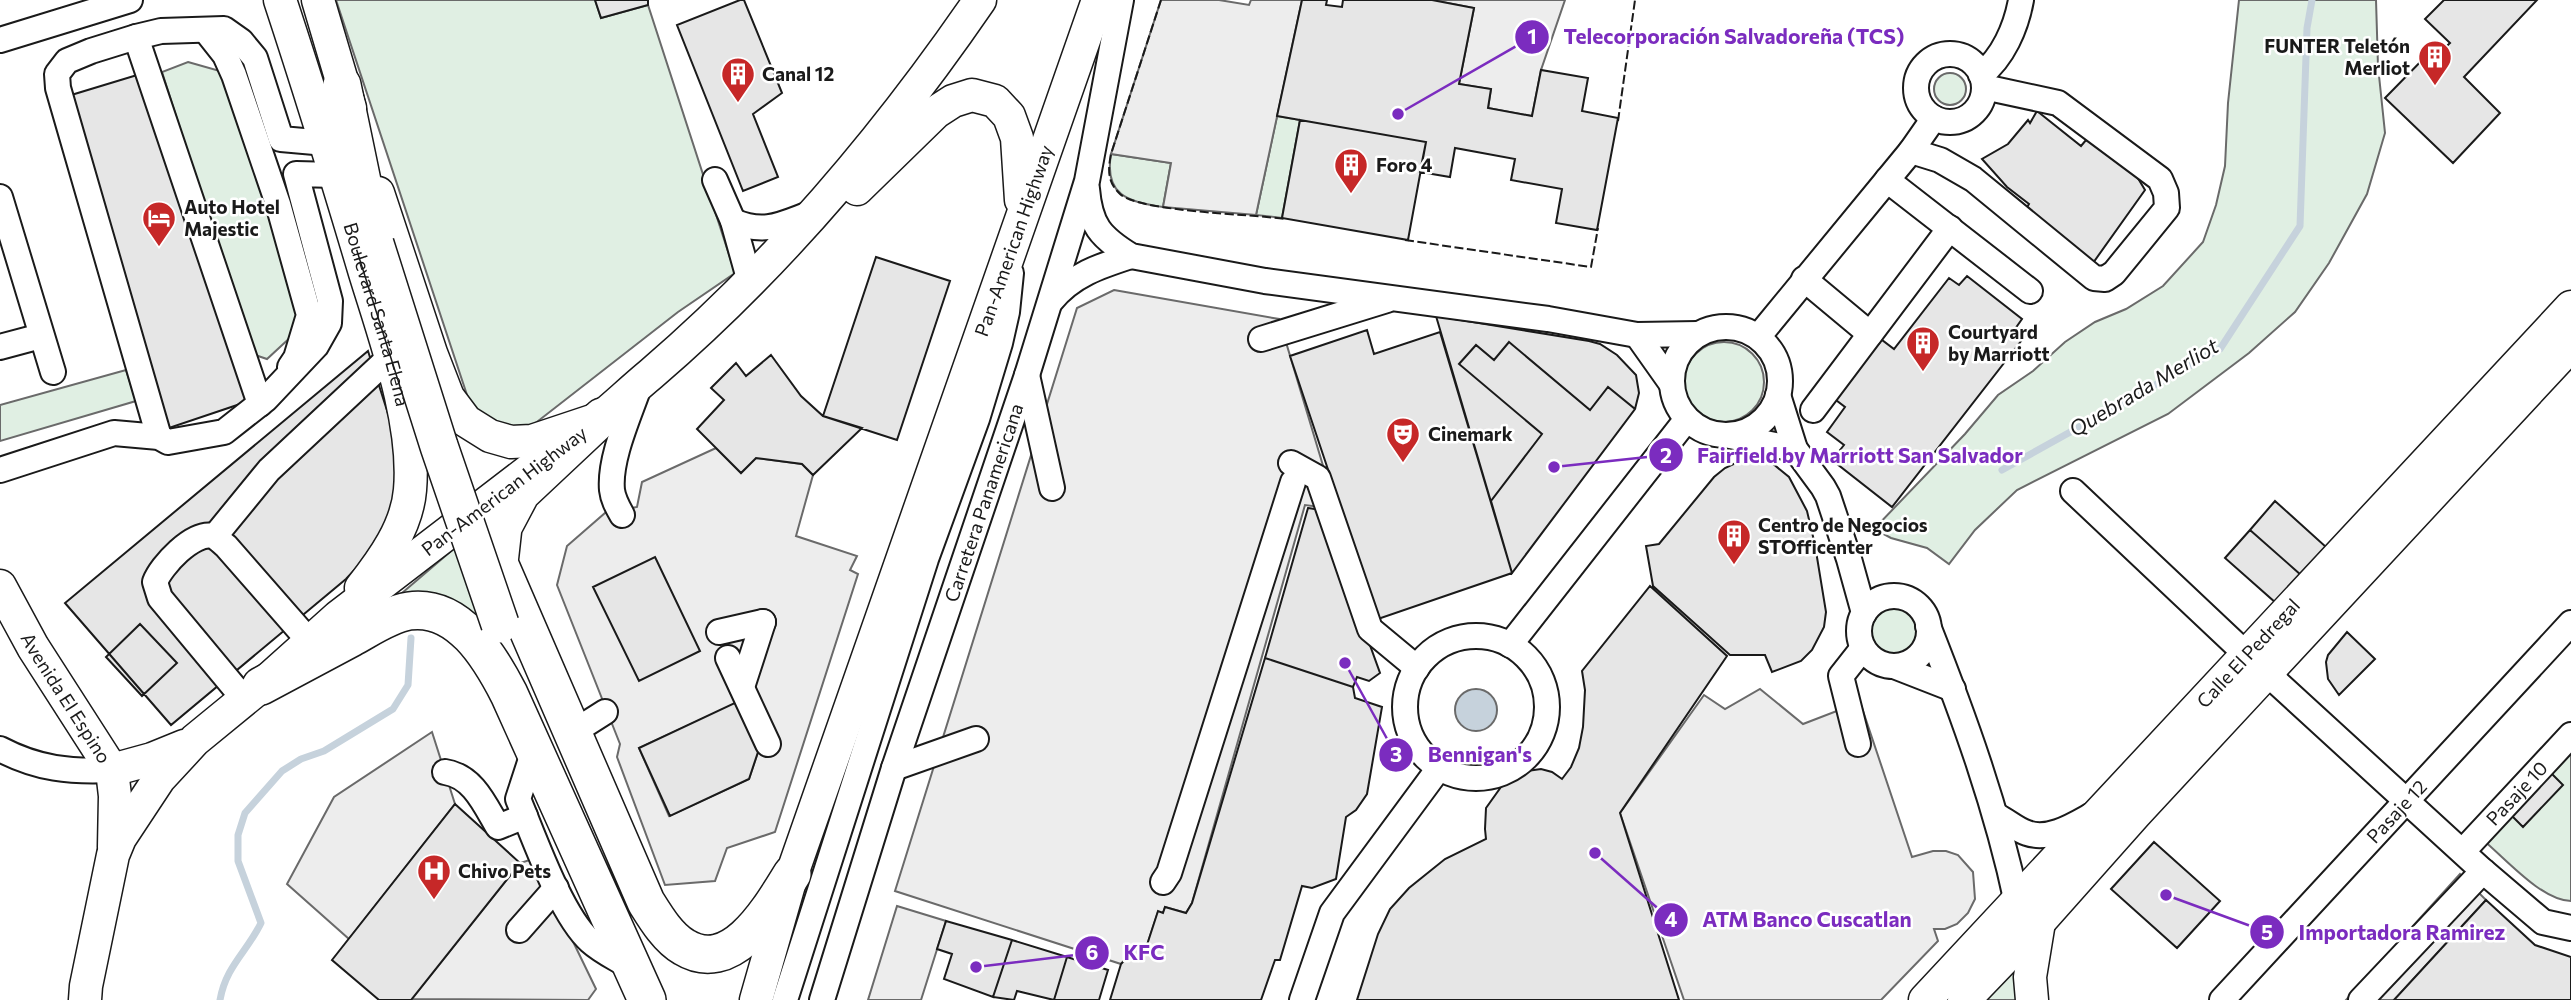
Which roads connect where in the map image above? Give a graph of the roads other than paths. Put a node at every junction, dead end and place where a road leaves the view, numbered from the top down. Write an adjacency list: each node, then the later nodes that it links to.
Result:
1 (130, 0): 10 (street)
2 (280, 0): 14 (main road, Boulevard Santa Elena)
3 (318, 0): 12 (main road, Boulevard Santa Elena)
4 (980, 0): 21 (main road, Pan-American Highway)
5 (1098, 0): 25 (main road, Pan-American Highway)
6 (1121, 0): 19 (street, Carretera Panamericana)
7 (2021, 0): 11 (street)
8 (206, 31): 9 (street); 14 (street); 48 (street)
9 (136, 37): 48 (street); 53 (street)
10 (0, 40)
11 (1983, 81): 13 (street); 13 (street); 15 (street)
12 (342, 85): 50 (main road, Boulevard Santa Elena); 107 (highway, bridge)
13 (1934, 118): 15 (street)
14 (326, 143): 16 (main road, Boulevard Santa Elena)
15 (1911, 151): 18 (street)
16 (335, 175): 42 (main road, Boulevard Santa Elena); 48 (street)
17 (716, 180): 22 (street)
18 (1887, 180): 24 (street); 28 (street)
19 (1087, 181): 27 (street); 32 (street, Carretera Panamericana)
20 (0, 197): 23 (street)
21 (816, 212): 22 (street); 26 (main road, Pan-American Highway)
22 (733, 221): 29 (street)
23 (4, 224): 37 (street)
24 (1950, 228): 30 (street); 35 (street)
25 (1016, 234): 26 (main road); 98 (main road, Pan-American Highway); 109 (street)
26 (776, 255): 29 (main road, Pan-American Highway)
27 (1131, 256): 31 (street); 32 (street)
28 (1804, 279): 35 (street); 38 (street)
29 (750, 282): 45 (main road, Pan-American Highway)
30 (2030, 291)
31 (1394, 298): 36 (street); 39 (street)
32 (1048, 304): 44 (street, Carretera Panamericana)
33 (2571, 307): 72 (main road, Calle El Pedregal)
34 (1698, 334): 36 (street); 38 (street); 46 (street)
35 (1870, 334): 49 (street)
36 (1637, 335): 46 (street)
37 (41, 336): 41 (street); 43 (street)
38 (1758, 337): 47 (street)
39 (1261, 339)
40 (2571, 345): 72 (main road, Calle El Pedregal)
41 (0, 347)
42 (391, 356): 59 (street); 64 (main road, Boulevard Santa Elena)
43 (53, 372)
44 (1027, 374): 56 (street); 87 (street, Carretera Panamericana)
45 (640, 383): 50 (main road, Pan-American Highway); 58 (street)
46 (1671, 383): 51 (street)
47 (1778, 395): 52 (street); 54 (street)
48 (263, 402): 53 (street)
49 (1813, 410)
50 (602, 417): 64 (main road, Pan-American Highway); 79 (highway)
51 (1687, 419): 52 (street); 69 (street)
52 (1724, 435): 54 (street)
53 (159, 437): 55 (street)
54 (1794, 449): 60 (street)
55 (0, 470)
56 (1052, 488)
57 (2073, 491): 72 (street)
58 (622, 515)
59 (215, 536): 68 (street); 77 (street)
60 (1849, 559): 62 (street); 63 (street)
61 (0, 586): 89 (main road, Avenida El Espino)
62 (1893, 596): 63 (street); 66 (street)
63 (1864, 613): 70 (street)
64 (338, 617): 68 (main road, Pan-American Highway)
65 (2571, 623): 91 (street, Pasaje 12)
66 (1928, 626): 73 (street); 76 (street)
67 (719, 632): 75 (street)
68 (310, 642): 77 (main road, Pan-American Highway)
69 (1510, 645): 74 (street); 88 (street)
70 (1864, 648): 73 (street); 84 (street)
71 (728, 658): 75 (street)
72 (2257, 664): 91 (street); 92 (main road, Calle El Pedregal); 101 (main road, Calle El Pedregal)
73 (1894, 666): 76 (street)
74 (1417, 668): 88 (street); 99 (street)
75 (742, 687): 83 (street)
76 (1953, 690): 94 (street)
77 (252, 692): 82 (main road, Pan-American Highway); 86 (highway)
78 (605, 712): 79 (street)
79 (572, 733): 98 (highway)
80 (2570, 737): 95 (street, Pasaje 10)
81 (976, 739): 87 (street)
82 (195, 740): 89 (main road, Avenida El Espino); 96 (main road, Pan-American Highway)
83 (768, 744)
84 (1858, 744)
85 (0, 749): 89 (street)
86 (534, 750): 93 (street); 104 (highway)
87 (894, 768): 110 (street, Carretera Panamericana)
88 (1439, 768): 111 (street)
89 (112, 770): 96 (main road, Avenida El Espino)
90 (445, 772): 93 (street)
91 (2407, 799): 95 (street); 113 (street, Pasaje 12)
92 (2109, 806): 94 (street); 101 (main road, Calle El Pedregal)
93 (525, 816): 100 (street)
94 (1997, 816): 101 (street)
95 (2463, 851): 97 (street)
96 (113, 855): 106 (main road, Pan-American Highway)
97 (2483, 870): 102 (street); 114 (street)
98 (792, 874): 108 (main road, Pan-American Highway)
99 (1163, 882)
100 (556, 888): 103 (street); 104 (street)
101 (2028, 912): 105 (main road, Calle El Pedregal); 112 (main road)
102 (2571, 928)
103 (519, 930)
104 (640, 984)
105 (1953, 996)
106 (85, 1000)
107 (664, 1000)
108 (756, 1000)
109 (785, 1000)
110 (822, 1000)
111 (1302, 1000)
112 (2032, 1000)
113 (2222, 1000)
114 (2361, 1000)

